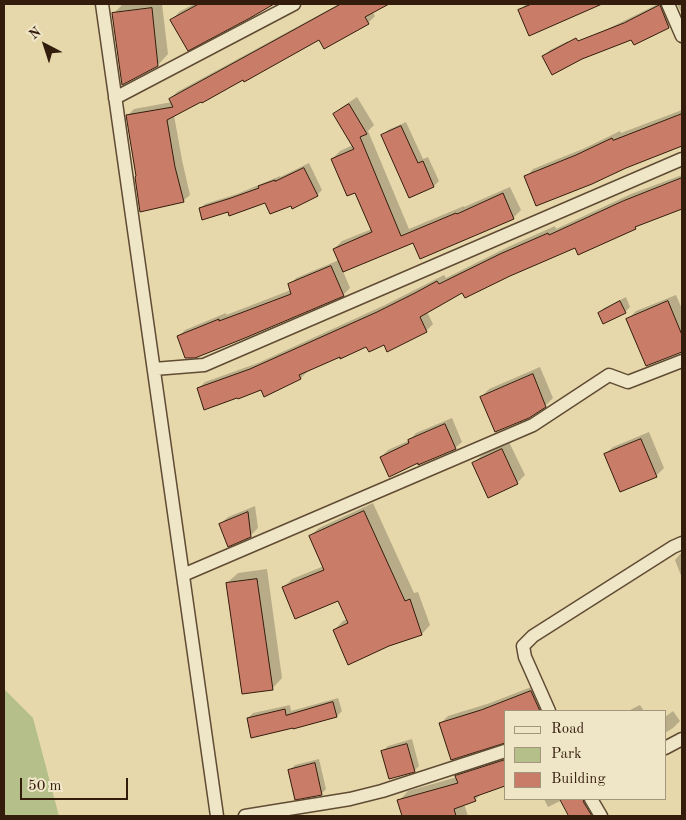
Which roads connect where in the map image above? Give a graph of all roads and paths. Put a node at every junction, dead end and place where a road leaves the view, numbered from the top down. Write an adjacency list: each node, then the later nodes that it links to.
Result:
1 (102, 4): 5 (street)
2 (294, 4): 5 (street)
3 (668, 4): 4 (street)
4 (682, 36)
5 (115, 98): 8 (street)
6 (682, 159): 8 (street)
7 (682, 361): 10 (street)
8 (154, 369): 10 (street)
9 (682, 543): 11 (street)
10 (183, 576): 16 (street)
11 (549, 710)
12 (682, 739): 13 (street)
13 (666, 747)
14 (503, 752): 17 (street)
15 (592, 800): 18 (street)
16 (217, 816)
17 (245, 816)
18 (600, 816)

